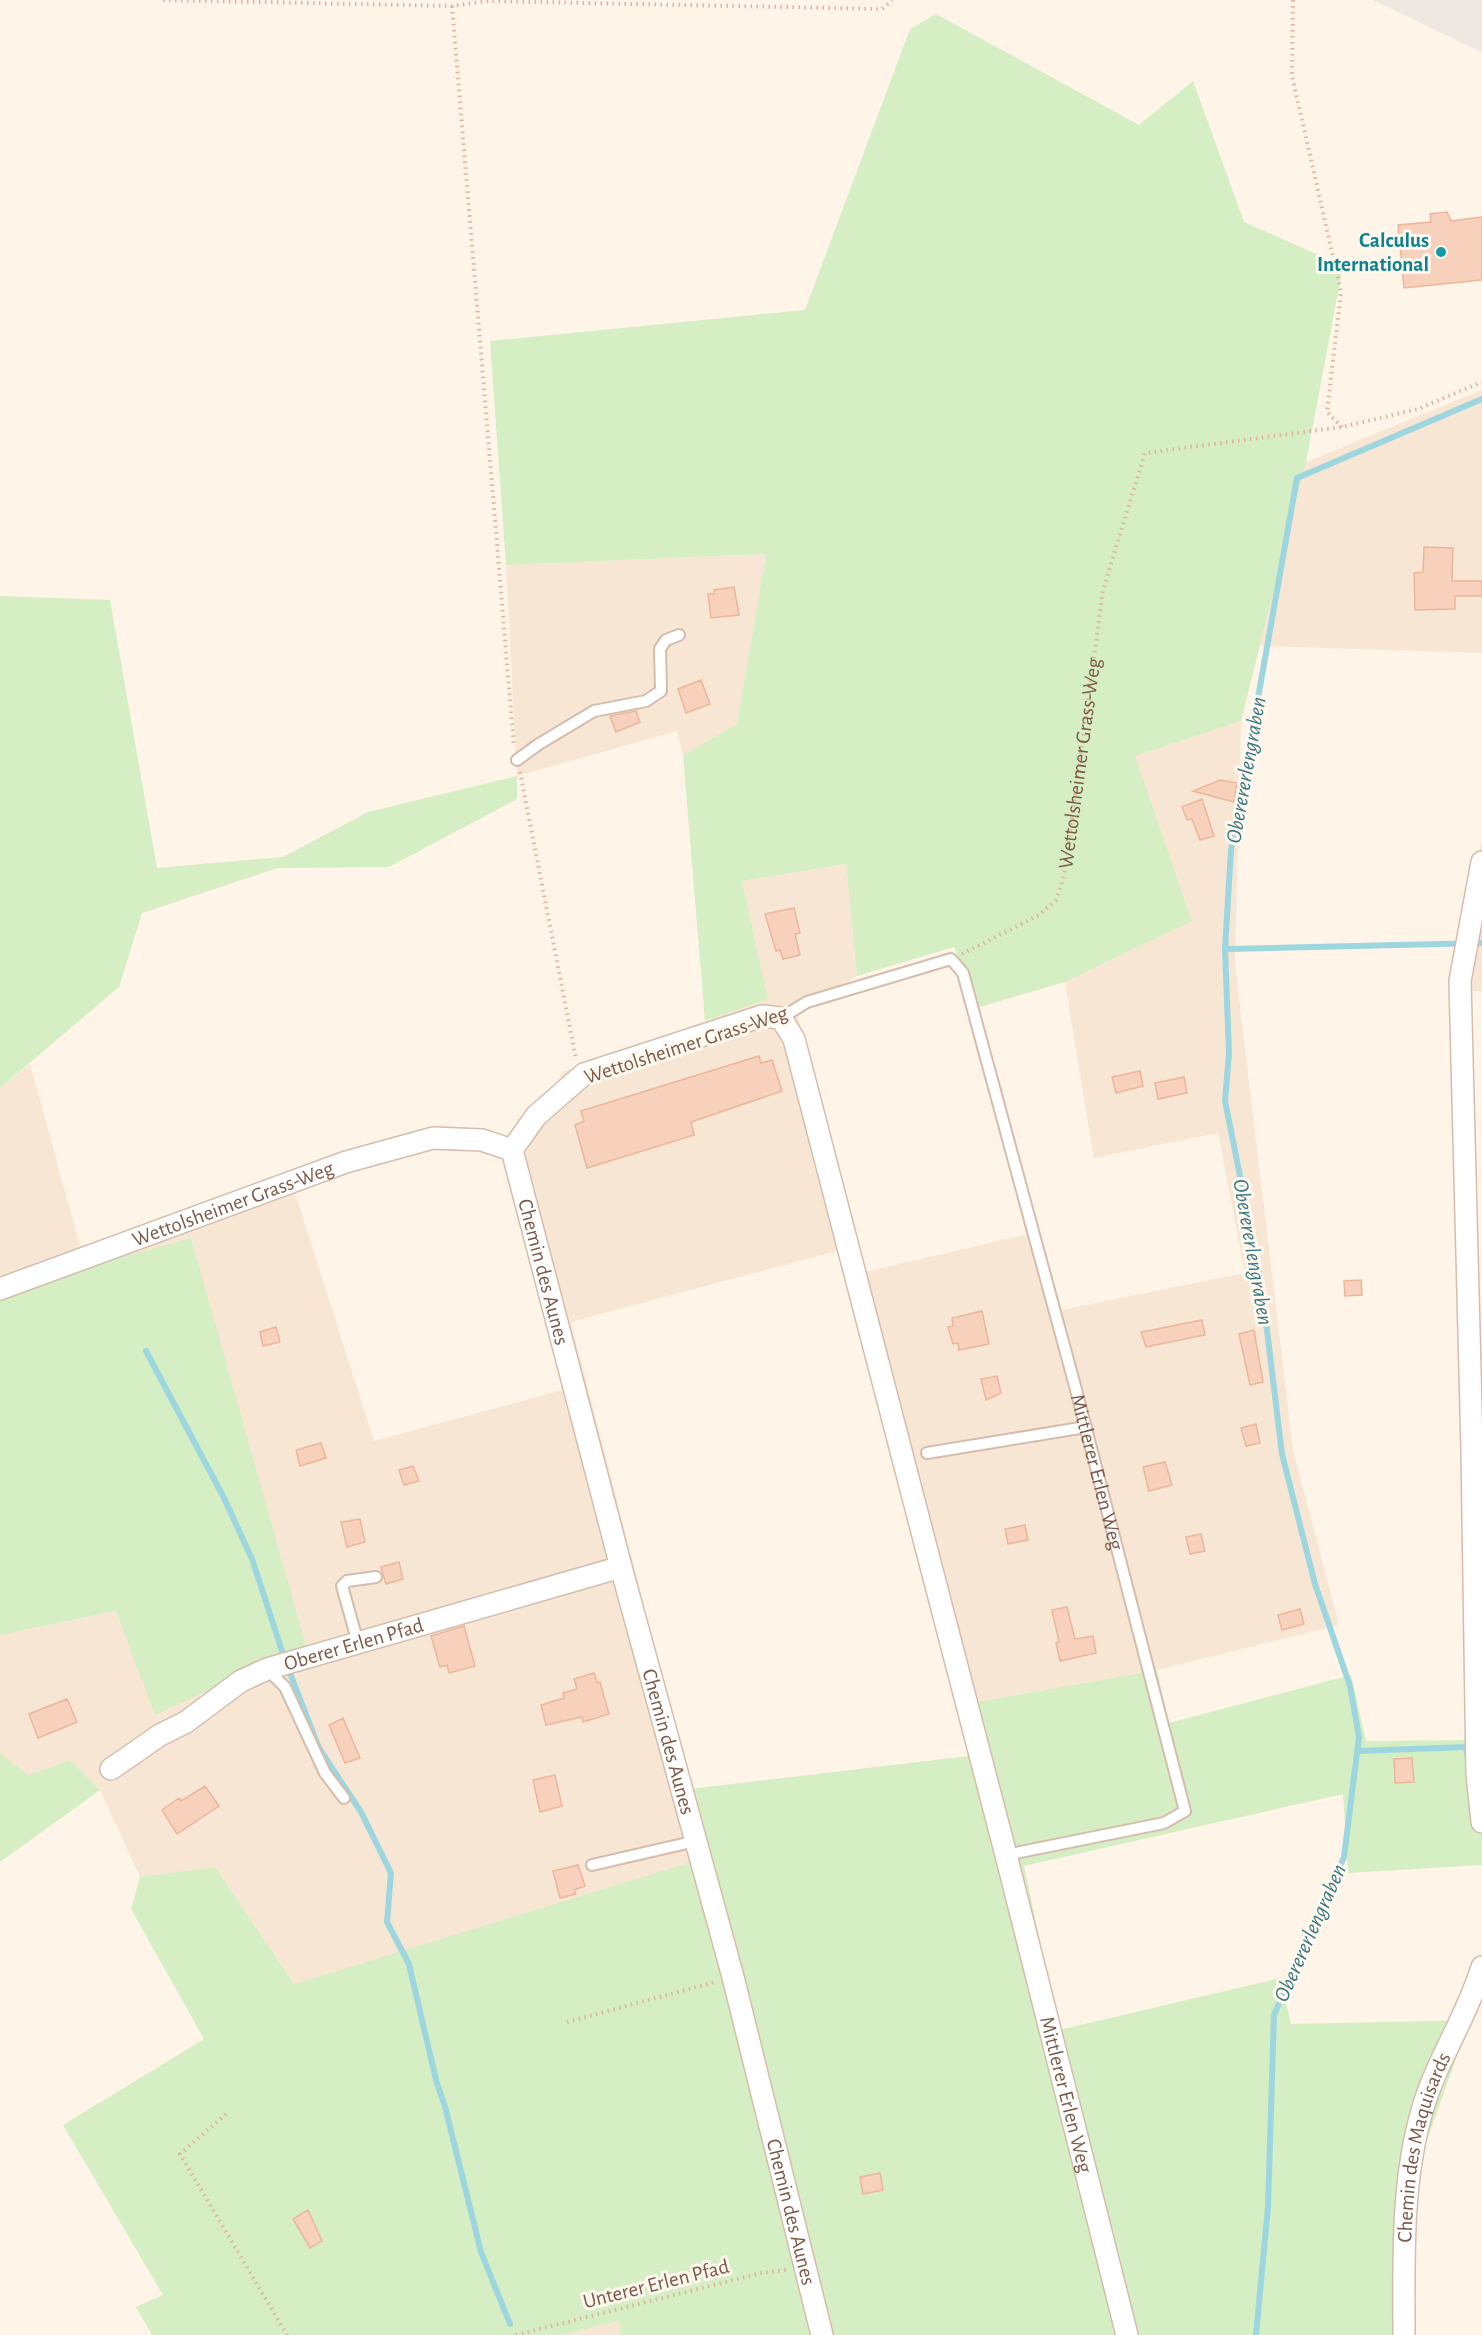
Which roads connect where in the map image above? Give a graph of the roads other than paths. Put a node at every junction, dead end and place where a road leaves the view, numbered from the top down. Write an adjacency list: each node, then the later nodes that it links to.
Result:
1 (679, 635): 2 (lane)
2 (517, 760)
3 (1482, 862): 16 (street)
4 (951, 959): 5 (lane, Wettolsheimer Grass-Weg); 8 (lane, Mittlerer Erlen Weg)
5 (781, 1018): 6 (street, Wettolsheimer Grass-Weg); 18 (street, Mittlerer Erlen Weg)
6 (512, 1150): 7 (street, Wettolsheimer Grass-Weg); 10 (street, Chemin des Aunes)
7 (0, 1289)
8 (1086, 1427): 9 (lane); 18 (lane, Mittlerer Erlen Weg)
9 (927, 1453)
10 (621, 1567): 12 (street, Oberer Erlen Pfad); 17 (street, Chemin des Aunes)
11 (376, 1577): 12 (lane)
12 (358, 1643): 13 (street, Oberer Erlen Pfad)
13 (267, 1669): 14 (street, Oberer Erlen Pfad); 15 (lane)
14 (111, 1769)
15 (344, 1798)
16 (1482, 1822)
17 (696, 1841): 19 (lane); 21 (street, Chemin des Aunes)
18 (1006, 1855): 22 (street, Mittlerer Erlen Weg)
19 (592, 1865)
20 (1482, 1968): 23 (street, Chemin des Maquisards)
21 (822, 2335)
22 (1127, 2335)
23 (1404, 2335)

